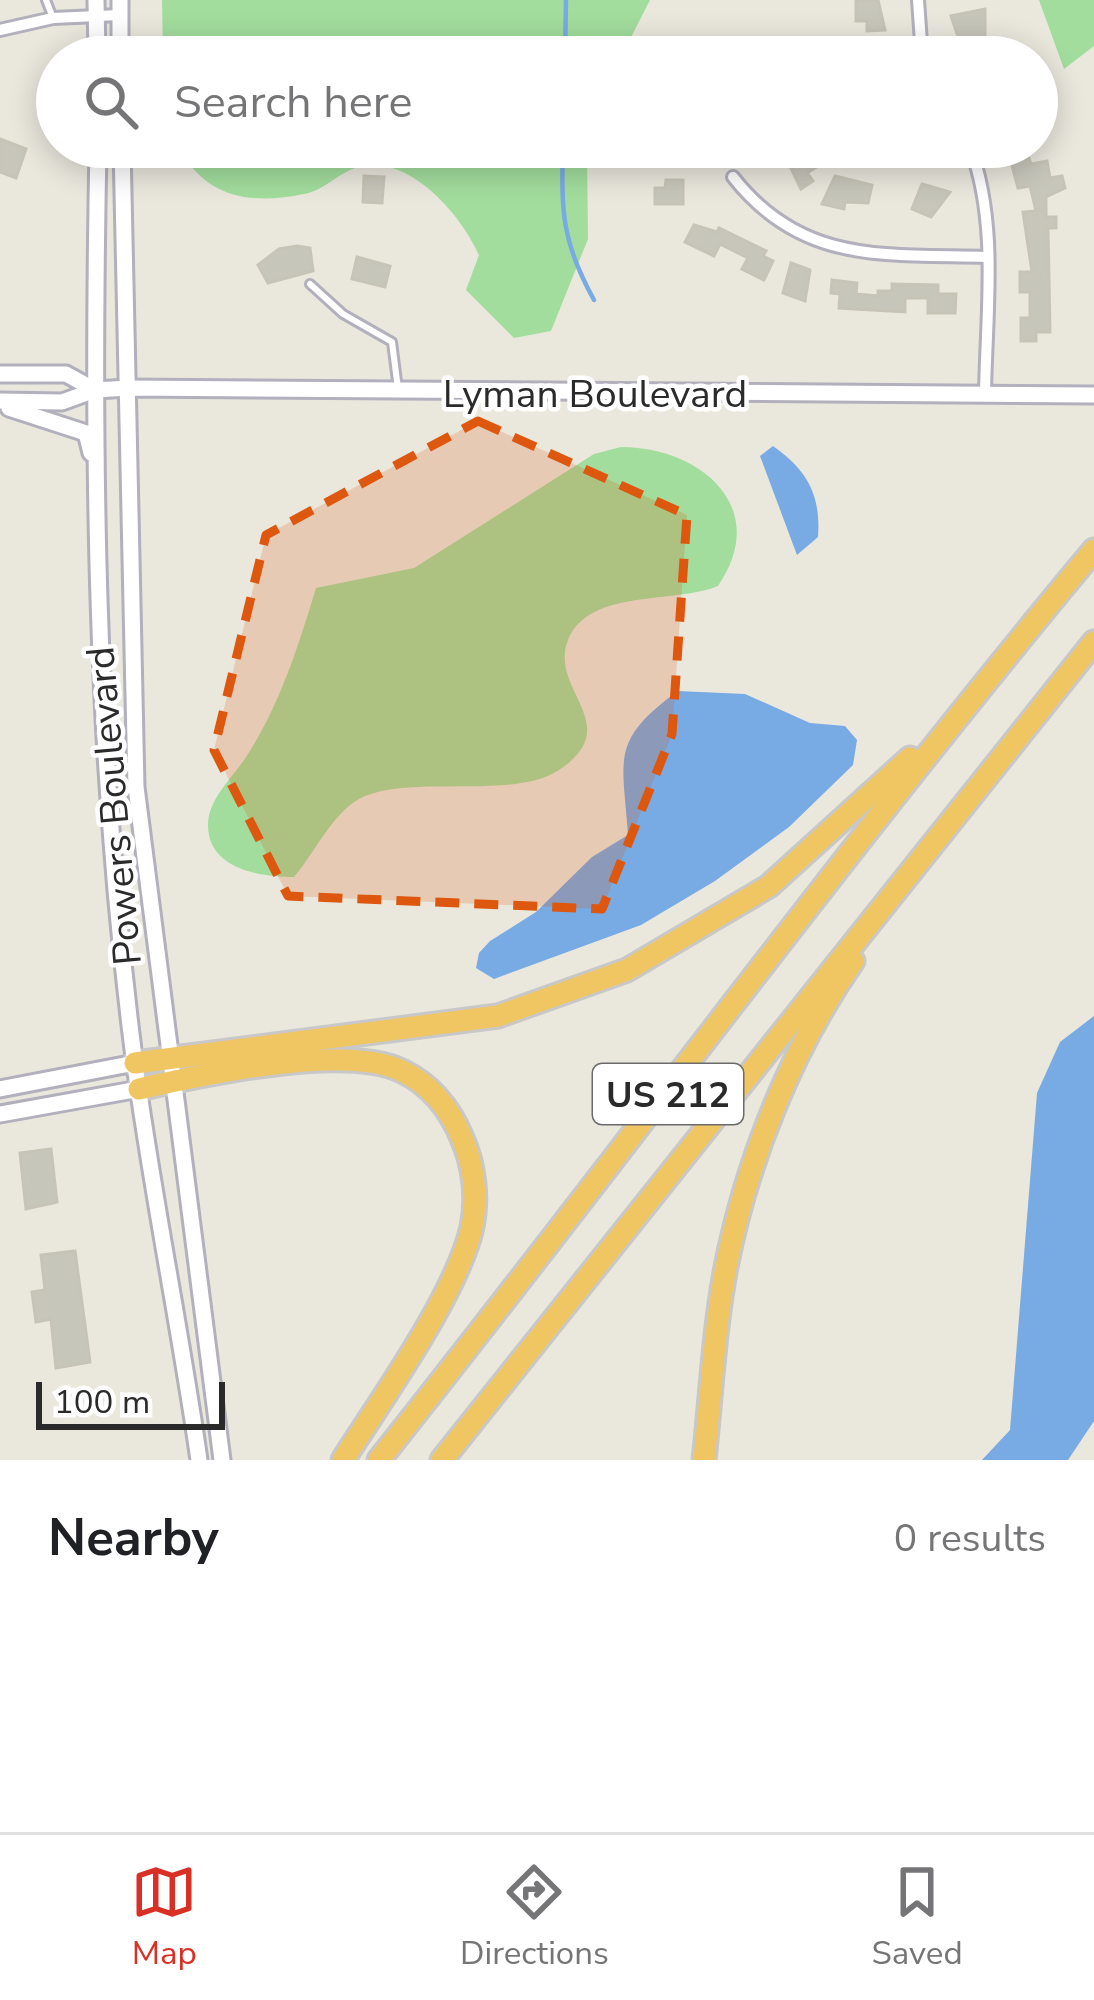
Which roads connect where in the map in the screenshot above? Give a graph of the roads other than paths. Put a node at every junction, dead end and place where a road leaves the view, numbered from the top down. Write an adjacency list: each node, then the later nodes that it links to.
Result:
1 (46, 0): 5 (lane)
2 (918, 0): 7 (street)
3 (96, 8): 4 (street); 5 (street)
4 (120, 8)
5 (53, 18): 6 (street)
6 (0, 30)
7 (921, 36)
8 (98, 168): 16 (main road, Powers Boulevard)
9 (123, 168): 15 (main road, Powers Boulevard)
10 (978, 168): 12 (street)
11 (733, 177): 12 (street)
12 (987, 257): 18 (street)
13 (310, 284): 17 (lane)
14 (0, 374): 16 (main road, Lyman Boulevard)
15 (128, 388): 16 (main road, Lyman Boulevard); 17 (main road, Lyman Boulevard); 27 (main road, Powers Boulevard)
16 (95, 390): 20 (main road, Lyman Boulevard); 21 (main road, Powers Boulevard)
17 (398, 392): 18 (main road, Lyman Boulevard)
18 (986, 395): 19 (main road, Lyman Boulevard)
19 (1094, 395)
20 (0, 404): 21 (main road)
21 (96, 480): 26 (main road, Powers Boulevard)
22 (1094, 550): 24 (highway, US 212)
23 (1094, 642): 25 (highway, US 212)
24 (950, 722): 27 (highway); 34 (highway, US 212)
25 (1010, 742): 35 (highway, US 212); 36 (highway)
26 (135, 1063): 27 (highway); 28 (main road); 29 (main road, Powers Boulevard)
27 (174, 1070): 29 (highway); 32 (main road, Powers Boulevard); 33 (highway)
28 (0, 1089)
29 (139, 1089): 30 (main road); 31 (main road, Powers Boulevard)
30 (0, 1114)
31 (199, 1457)
32 (222, 1460)
33 (343, 1460)
34 (379, 1460)
35 (442, 1460)
36 (704, 1460)

